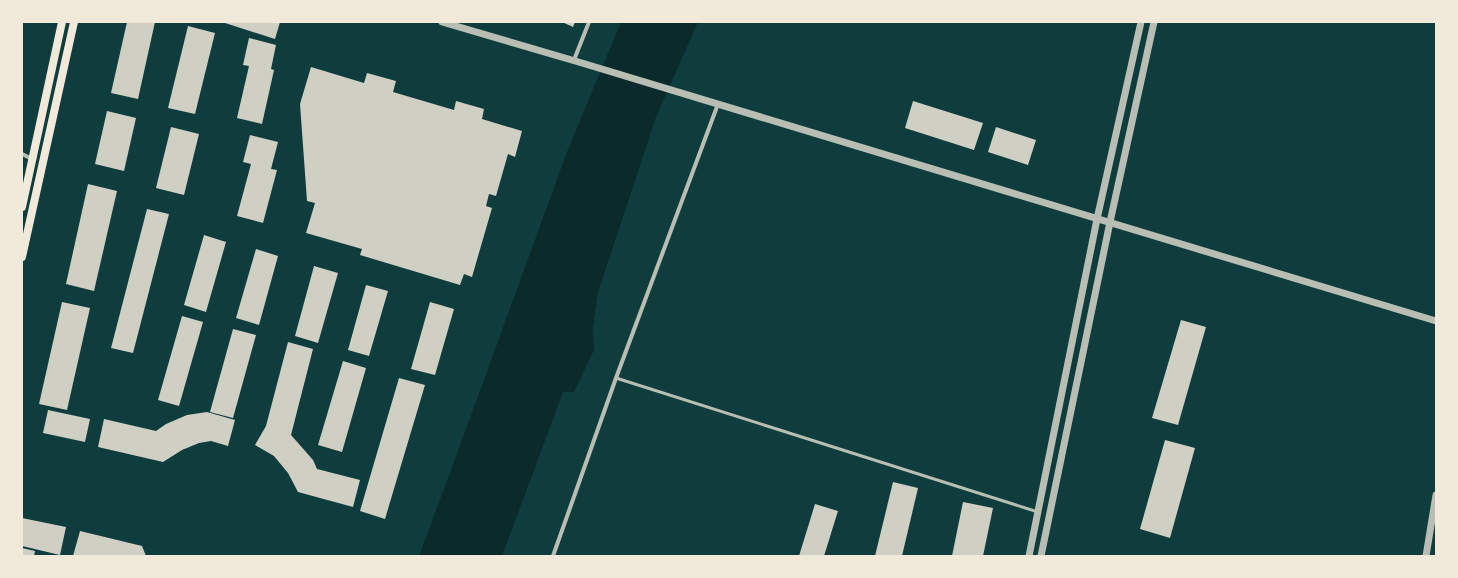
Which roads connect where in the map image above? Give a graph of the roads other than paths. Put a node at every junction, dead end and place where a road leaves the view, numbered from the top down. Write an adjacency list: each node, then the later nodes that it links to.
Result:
1 (62, 22): 10 (main road)
2 (74, 22): 14 (main road)
3 (442, 22): 7 (street)
4 (589, 22): 7 (street)
5 (1141, 22): 12 (street)
6 (1154, 22): 13 (street)
7 (574, 60): 8 (street)
8 (718, 104): 12 (street); 16 (street)
9 (22, 154): 10 (street)
10 (32, 159): 11 (main road)
11 (22, 207)
12 (1097, 218): 13 (street); 18 (street)
13 (1110, 222): 15 (street); 21 (street)
14 (22, 257)
15 (1436, 321)
16 (616, 378): 18 (lane); 19 (street)
17 (1436, 495): 22 (street)
18 (1038, 512): 20 (street)
19 (553, 556)
20 (1029, 556)
21 (1041, 556)
22 (1426, 556)

